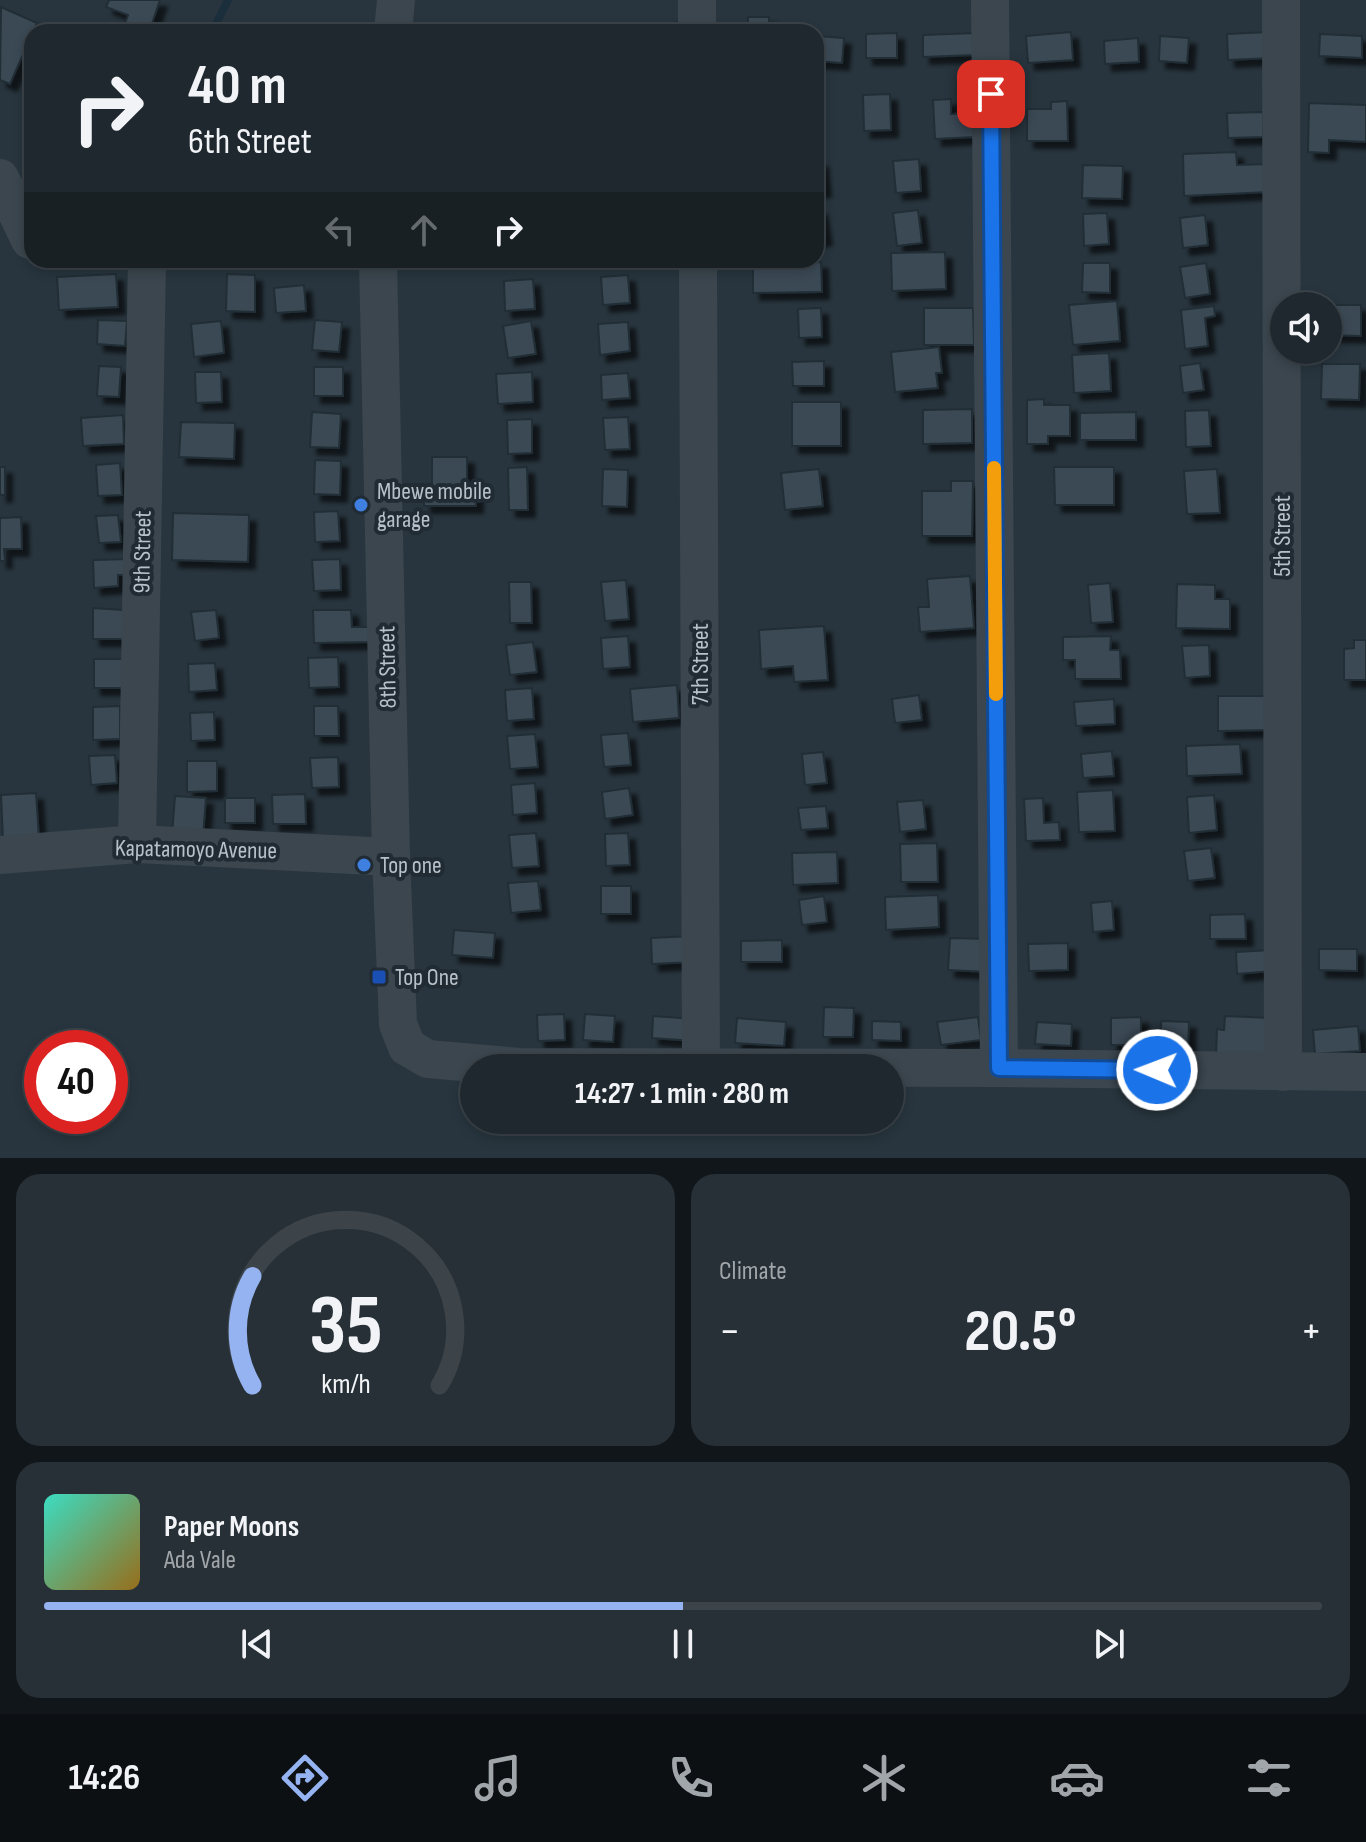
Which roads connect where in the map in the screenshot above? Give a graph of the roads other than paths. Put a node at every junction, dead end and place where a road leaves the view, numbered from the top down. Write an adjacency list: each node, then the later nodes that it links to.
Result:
1 (396, 0): 5 (street)
2 (697, 0): 6 (street)
3 (990, 0): 18 (street)
4 (1281, 0): 19 (street, 5th Street)
5 (394, 24)
6 (697, 24)
7 (0, 178): 8 (street)
8 (21, 242)
9 (147, 268): 12 (street, 9th Street)
10 (378, 268): 14 (street, 8th Street)
11 (698, 268): 15 (street, 7th Street)
12 (137, 844): 13 (street, Kapatamoyo Avenue); 14 (street, Kapatamoyo Avenue)
13 (0, 855)
14 (391, 857): 16 (street, 8th Street)
15 (701, 1054)
16 (460, 1062)
17 (904, 1068): 18 (street)
18 (999, 1068): 19 (street)
19 (1283, 1072): 20 (street)
20 (1366, 1072)

